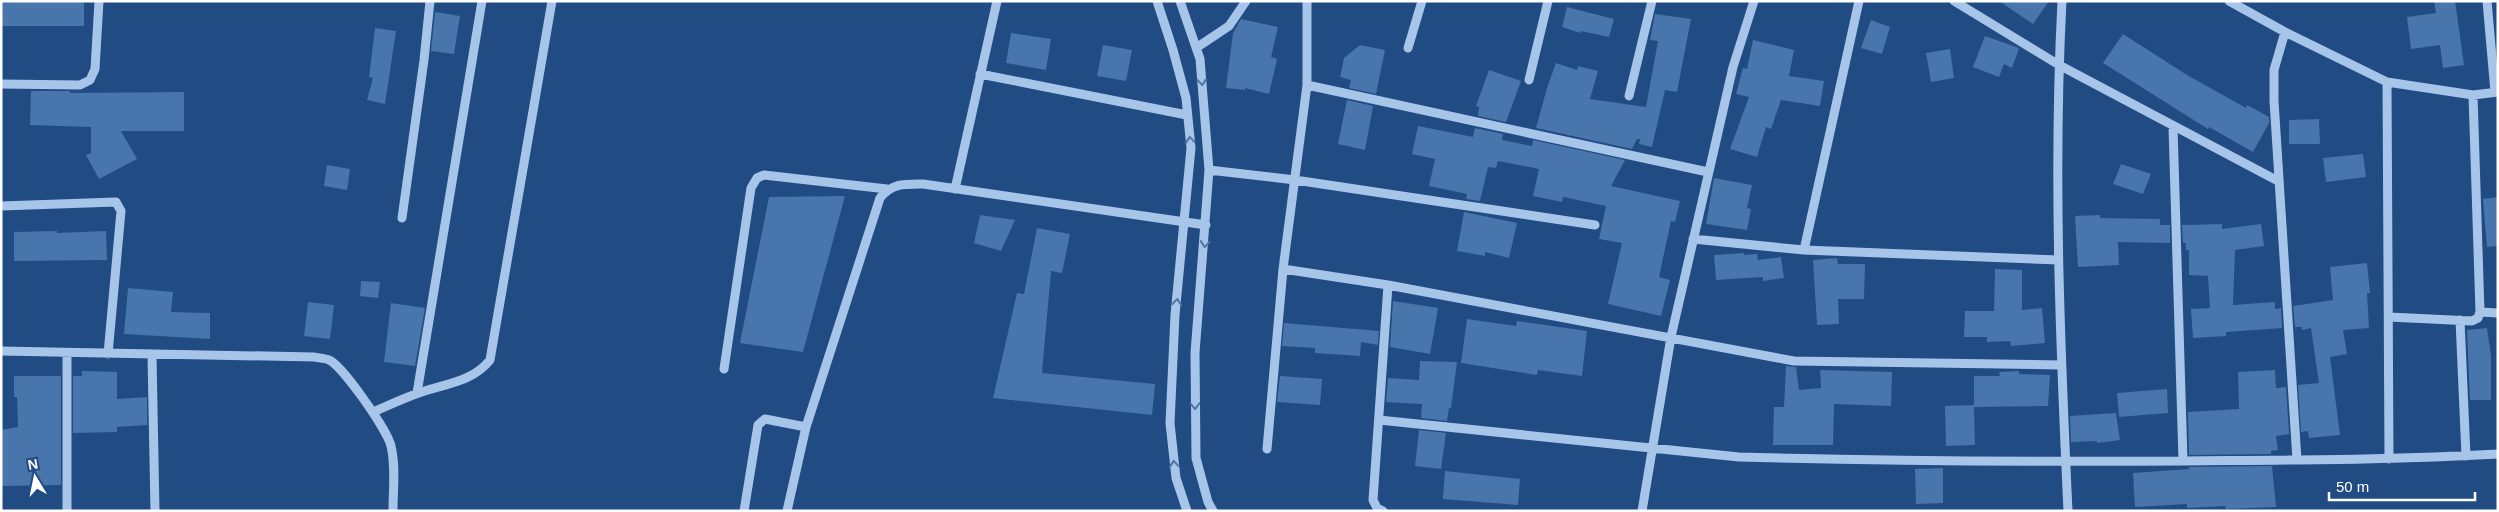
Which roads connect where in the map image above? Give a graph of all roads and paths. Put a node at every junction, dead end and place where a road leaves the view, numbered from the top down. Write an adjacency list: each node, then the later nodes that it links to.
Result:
1 (99, 1): 26 (street)
2 (430, 1): 40 (street)
3 (482, 1): 60 (street)
4 (552, 1): 60 (street)
5 (997, 1): 23 (street)
6 (1157, 1): 31 (street)
7 (1180, 1): 20 (street)
8 (1246, 1): 20 (street)
9 (1307, 1): 27 (street)
10 (1422, 1): 21 (street)
11 (1548, 1): 24 (street)
12 (1652, 1): 30 (street)
13 (1754, 1): 34 (street)
14 (1859, 1): 45 (street)
15 (1954, 1): 22 (street)
16 (2062, 1): 22 (street)
17 (2229, 1): 19 (street)
18 (2487, 1): 28 (street)
19 (2285, 32): 25 (street); 36 (street)
20 (1196, 48): 33 (street, one-way to 33)
21 (1408, 48)
22 (2059, 65): 32 (street); 46 (street)
23 (980, 74): 31 (street); 38 (street)
24 (1529, 80)
25 (2387, 82): 29 (street); 51 (street)
26 (1, 84)
27 (1307, 85): 34 (street); 35 (street)
28 (2496, 92): 29 (street)
29 (2473, 95): 49 (street)
30 (1630, 96)
31 (1188, 115): 41 (street, one-way to 31)
32 (2173, 127): 36 (street); 70 (street)
33 (1209, 170): 35 (street); 42 (street)
34 (1708, 172): 44 (street)
35 (1295, 180): 43 (street); 47 (street)
36 (2278, 181): 69 (street)
37 (887, 189): 38 (street); 59 (street); 63 (street)
38 (955, 189): 41 (street)
39 (1, 206): 56 (street)
40 (402, 218)
41 (1185, 222): 42 (street); 77 (street, one-way to 41)
42 (1206, 225): 78 (street, one-way to 78)
43 (1595, 225)
44 (1693, 239): 45 (street); 53 (street)
45 (1804, 250): 46 (street)
46 (2058, 260): 58 (street)
47 (1283, 269): 48 (street); 65 (street)
48 (1388, 285): 53 (street); 62 (street)
49 (2480, 312): 50 (street); 52 (street)
50 (2498, 313)
51 (2389, 316): 52 (street); 68 (street)
52 (2460, 320): 67 (street)
53 (1671, 337): 58 (street); 64 (street)
54 (1, 351): 55 (street)
55 (67, 353): 56 (street); 72 (street)
56 (108, 354): 57 (street)
57 (152, 356): 61 (street); 73 (street)
58 (2061, 364): 71 (street)
59 (724, 369)
60 (417, 393): 61 (street)
61 (372, 412): 74 (street)
62 (1379, 420): 64 (street); 79 (street)
63 (806, 427): 75 (street); 76 (street)
64 (1654, 446): 71 (street); 80 (street)
65 (1267, 448)
66 (2498, 454): 67 (street)
67 (2466, 456): 68 (street)
68 (2389, 459): 69 (street)
69 (2297, 460): 70 (street)
70 (2183, 461): 71 (street)
71 (2066, 462): 81 (street)
72 (66, 511)
73 (155, 511)
74 (393, 511)
75 (744, 511)
76 (787, 511)
77 (1187, 511)
78 (1213, 511)
79 (1383, 511)
80 (1642, 511)
81 (2068, 511)

